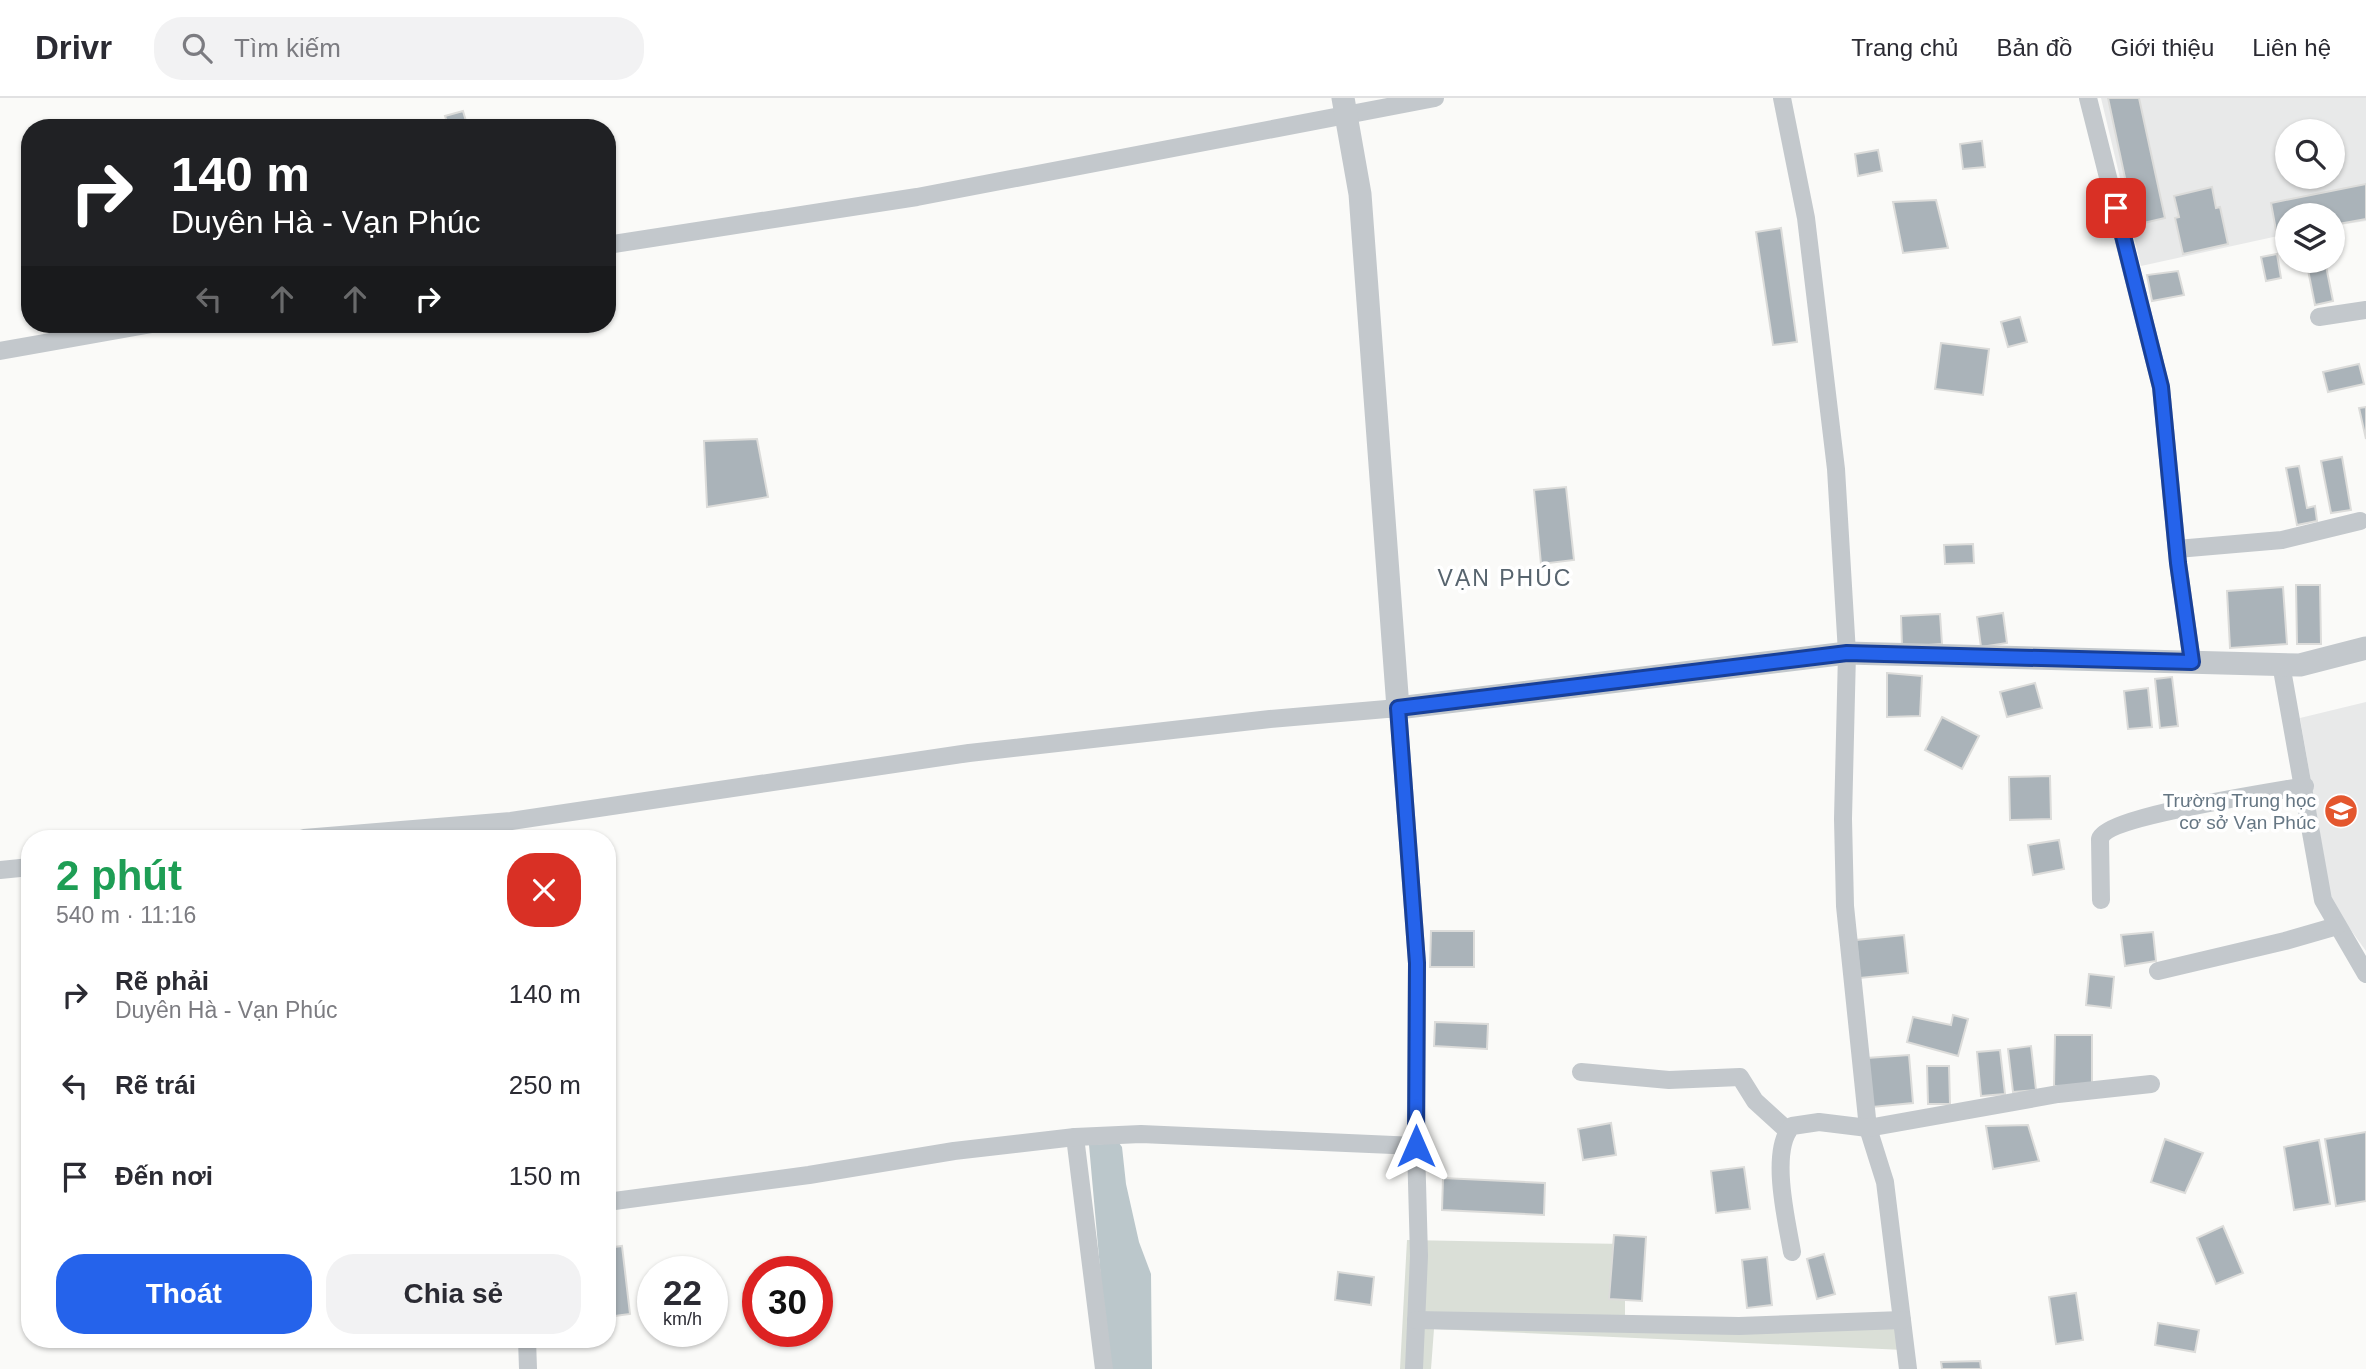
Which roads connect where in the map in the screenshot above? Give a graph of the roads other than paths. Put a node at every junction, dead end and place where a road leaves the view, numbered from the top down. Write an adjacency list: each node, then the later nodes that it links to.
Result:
1 (1435, 98): 4 (street)
2 (1782, 98): 13 (street)
3 (2088, 98): 11 (street)
4 (1345, 106): 5 (street); 16 (street)
5 (616, 245)
6 (2366, 310): 7 (street)
7 (2319, 317)
8 (101, 333): 9 (street)
9 (0, 351)
10 (2360, 522): 11 (street)
11 (2177, 549): 14 (street)
12 (2366, 648): 15 (street)
13 (1847, 653): 14 (street); 16 (street); 27 (street)
14 (2192, 662): 15 (street)
15 (2281, 664): 17 (street)
16 (1398, 708): 18 (street); 30 (street)
17 (2305, 786): 21 (street); 22 (street)
18 (511, 830)
19 (21, 868): 20 (street)
20 (0, 870)
21 (2101, 900)
22 (2337, 926): 23 (street); 24 (street)
23 (2158, 971)
24 (2366, 974)
25 (1581, 1072): 28 (street)
26 (2151, 1084): 27 (street)
27 (1868, 1128): 28 (street); 34 (street)
28 (1788, 1130): 32 (street)
29 (1075, 1137): 30 (street); 31 (street); 37 (street)
30 (1416, 1146): 33 (street)
31 (616, 1201)
32 (1792, 1252)
33 (1416, 1320): 34 (street); 38 (street)
34 (1902, 1320): 39 (street)
35 (527, 1348): 36 (street)
36 (528, 1369)
37 (1104, 1369)
38 (1414, 1369)
39 (1908, 1369)

